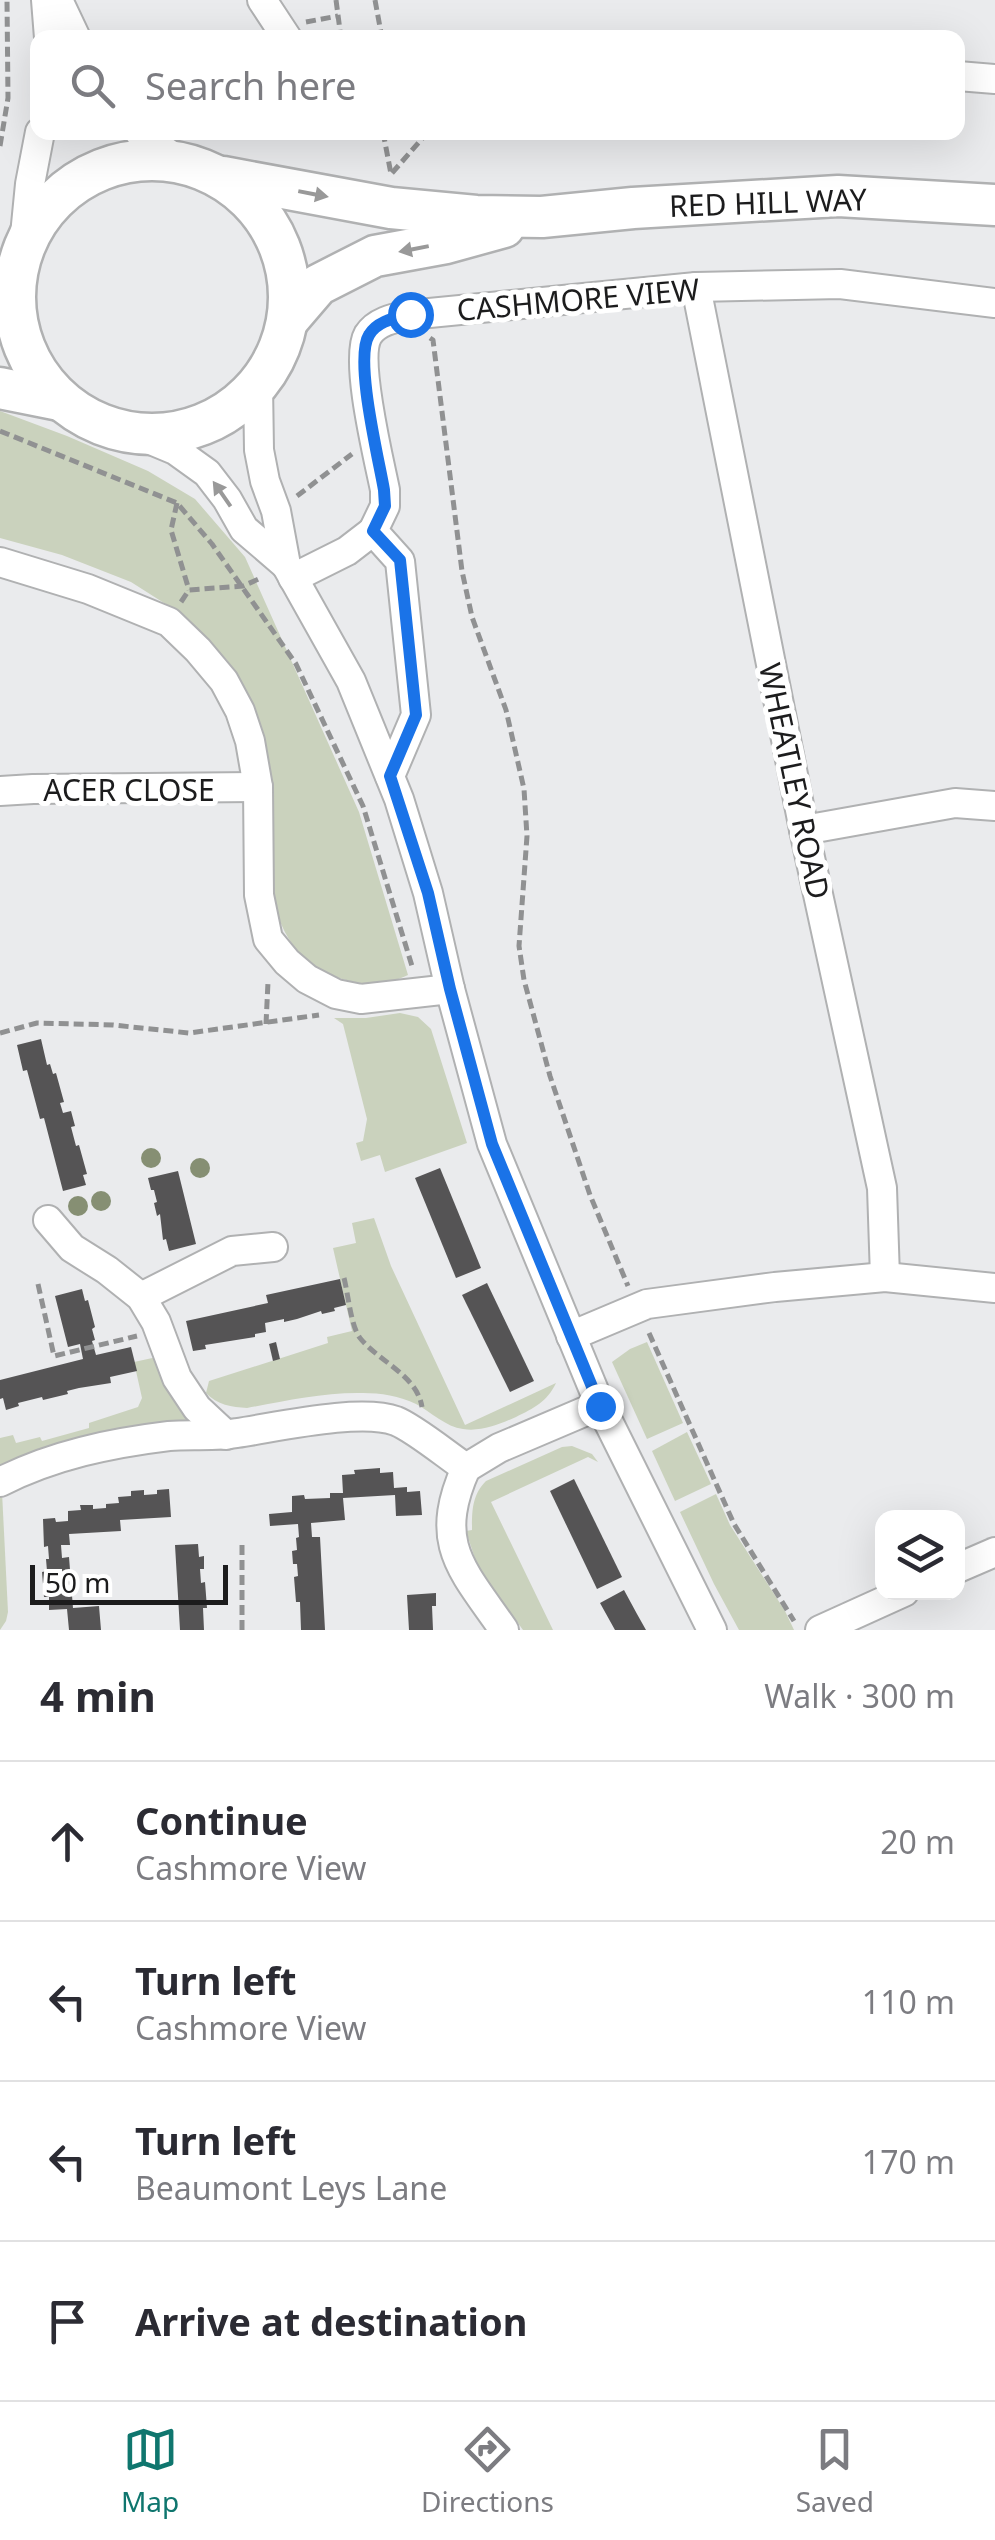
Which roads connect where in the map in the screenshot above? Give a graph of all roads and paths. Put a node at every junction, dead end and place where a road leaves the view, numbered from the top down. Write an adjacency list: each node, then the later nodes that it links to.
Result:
1 (7, 0): 14 (path)
2 (46, 0): 7 (street)
3 (58, 0): 8 (street)
4 (262, 0): 9 (street)
5 (336, 0): 10 (path)
6 (375, 0): 11 (path)
7 (48, 30)
8 (72, 30)
9 (282, 30)
10 (340, 30)
11 (381, 30)
12 (965, 77): 13 (street)
13 (995, 79)
14 (1, 135): 18 (path)
15 (38, 140): 23 (street)
16 (152, 140): 19 (street)
17 (421, 140): 20 (path)
18 (0, 146)
19 (199, 169): 22 (highway, RED HILL WAY, one-way to 22); 23 (highway); 28 (highway)
20 (392, 173)
21 (995, 205): 22 (highway, RED HILL WAY)
22 (542, 216): 28 (highway, RED HILL WAY, one-way to 28)
23 (24, 245): 25 (highway)
24 (696, 286): 26 (street, CASHMORE VIEW); 27 (street, CASHMORE VIEW); 45 (street, WHEATLEY ROAD)
25 (7, 300): 31 (highway)
26 (995, 303)
27 (410, 314): 35 (street, CASHMORE VIEW); 57 (path)
28 (288, 320): 29 (highway)
29 (258, 385): 33 (highway); 37 (street)
30 (0, 388): 31 (highway)
31 (59, 400): 33 (highway)
32 (0, 431): 34 (path)
33 (139, 435): 37 (street, one-way to 33)
34 (177, 503): 38 (path); 39 (path)
35 (373, 531): 37 (street); 41 (street)
36 (0, 562): 40 (street)
37 (290, 571): 38 (path); 41 (street)
38 (243, 586): 39 (path); 47 (path)
39 (189, 590): 40 (path)
40 (169, 622): 42 (street)
41 (390, 776): 46 (street)
42 (258, 788): 43 (street, ACER CLOSE); 48 (street)
43 (0, 792)
44 (995, 806): 45 (street)
45 (804, 830): 52 (street, WHEATLEY ROAD)
46 (450, 989): 47 (street); 59 (street)
47 (420, 993): 48 (street)
48 (362, 999): 49 (path)
49 (0, 1034)
50 (48, 1220): 56 (street)
51 (273, 1247): 56 (street)
52 (885, 1276): 55 (street); 57 (street)
53 (344, 1278): 62 (path)
54 (38, 1284): 58 (path)
55 (995, 1288)
56 (141, 1296): 58 (street)
57 (637, 1308): 59 (street); 72 (path)
58 (159, 1330): 61 (street)
59 (571, 1336): 60 (street)
60 (600, 1406): 63 (street); 71 (street)
61 (226, 1435): 62 (street); 64 (street)
62 (424, 1440): 63 (street)
63 (466, 1468): 70 (street)
64 (0, 1482)
65 (242, 1541): 69 (path)
66 (995, 1552): 67 (street)
67 (965, 1565)
68 (886, 1600): 73 (street)
69 (242, 1630)
70 (504, 1630)
71 (712, 1630)
72 (799, 1630)
73 (820, 1630)

